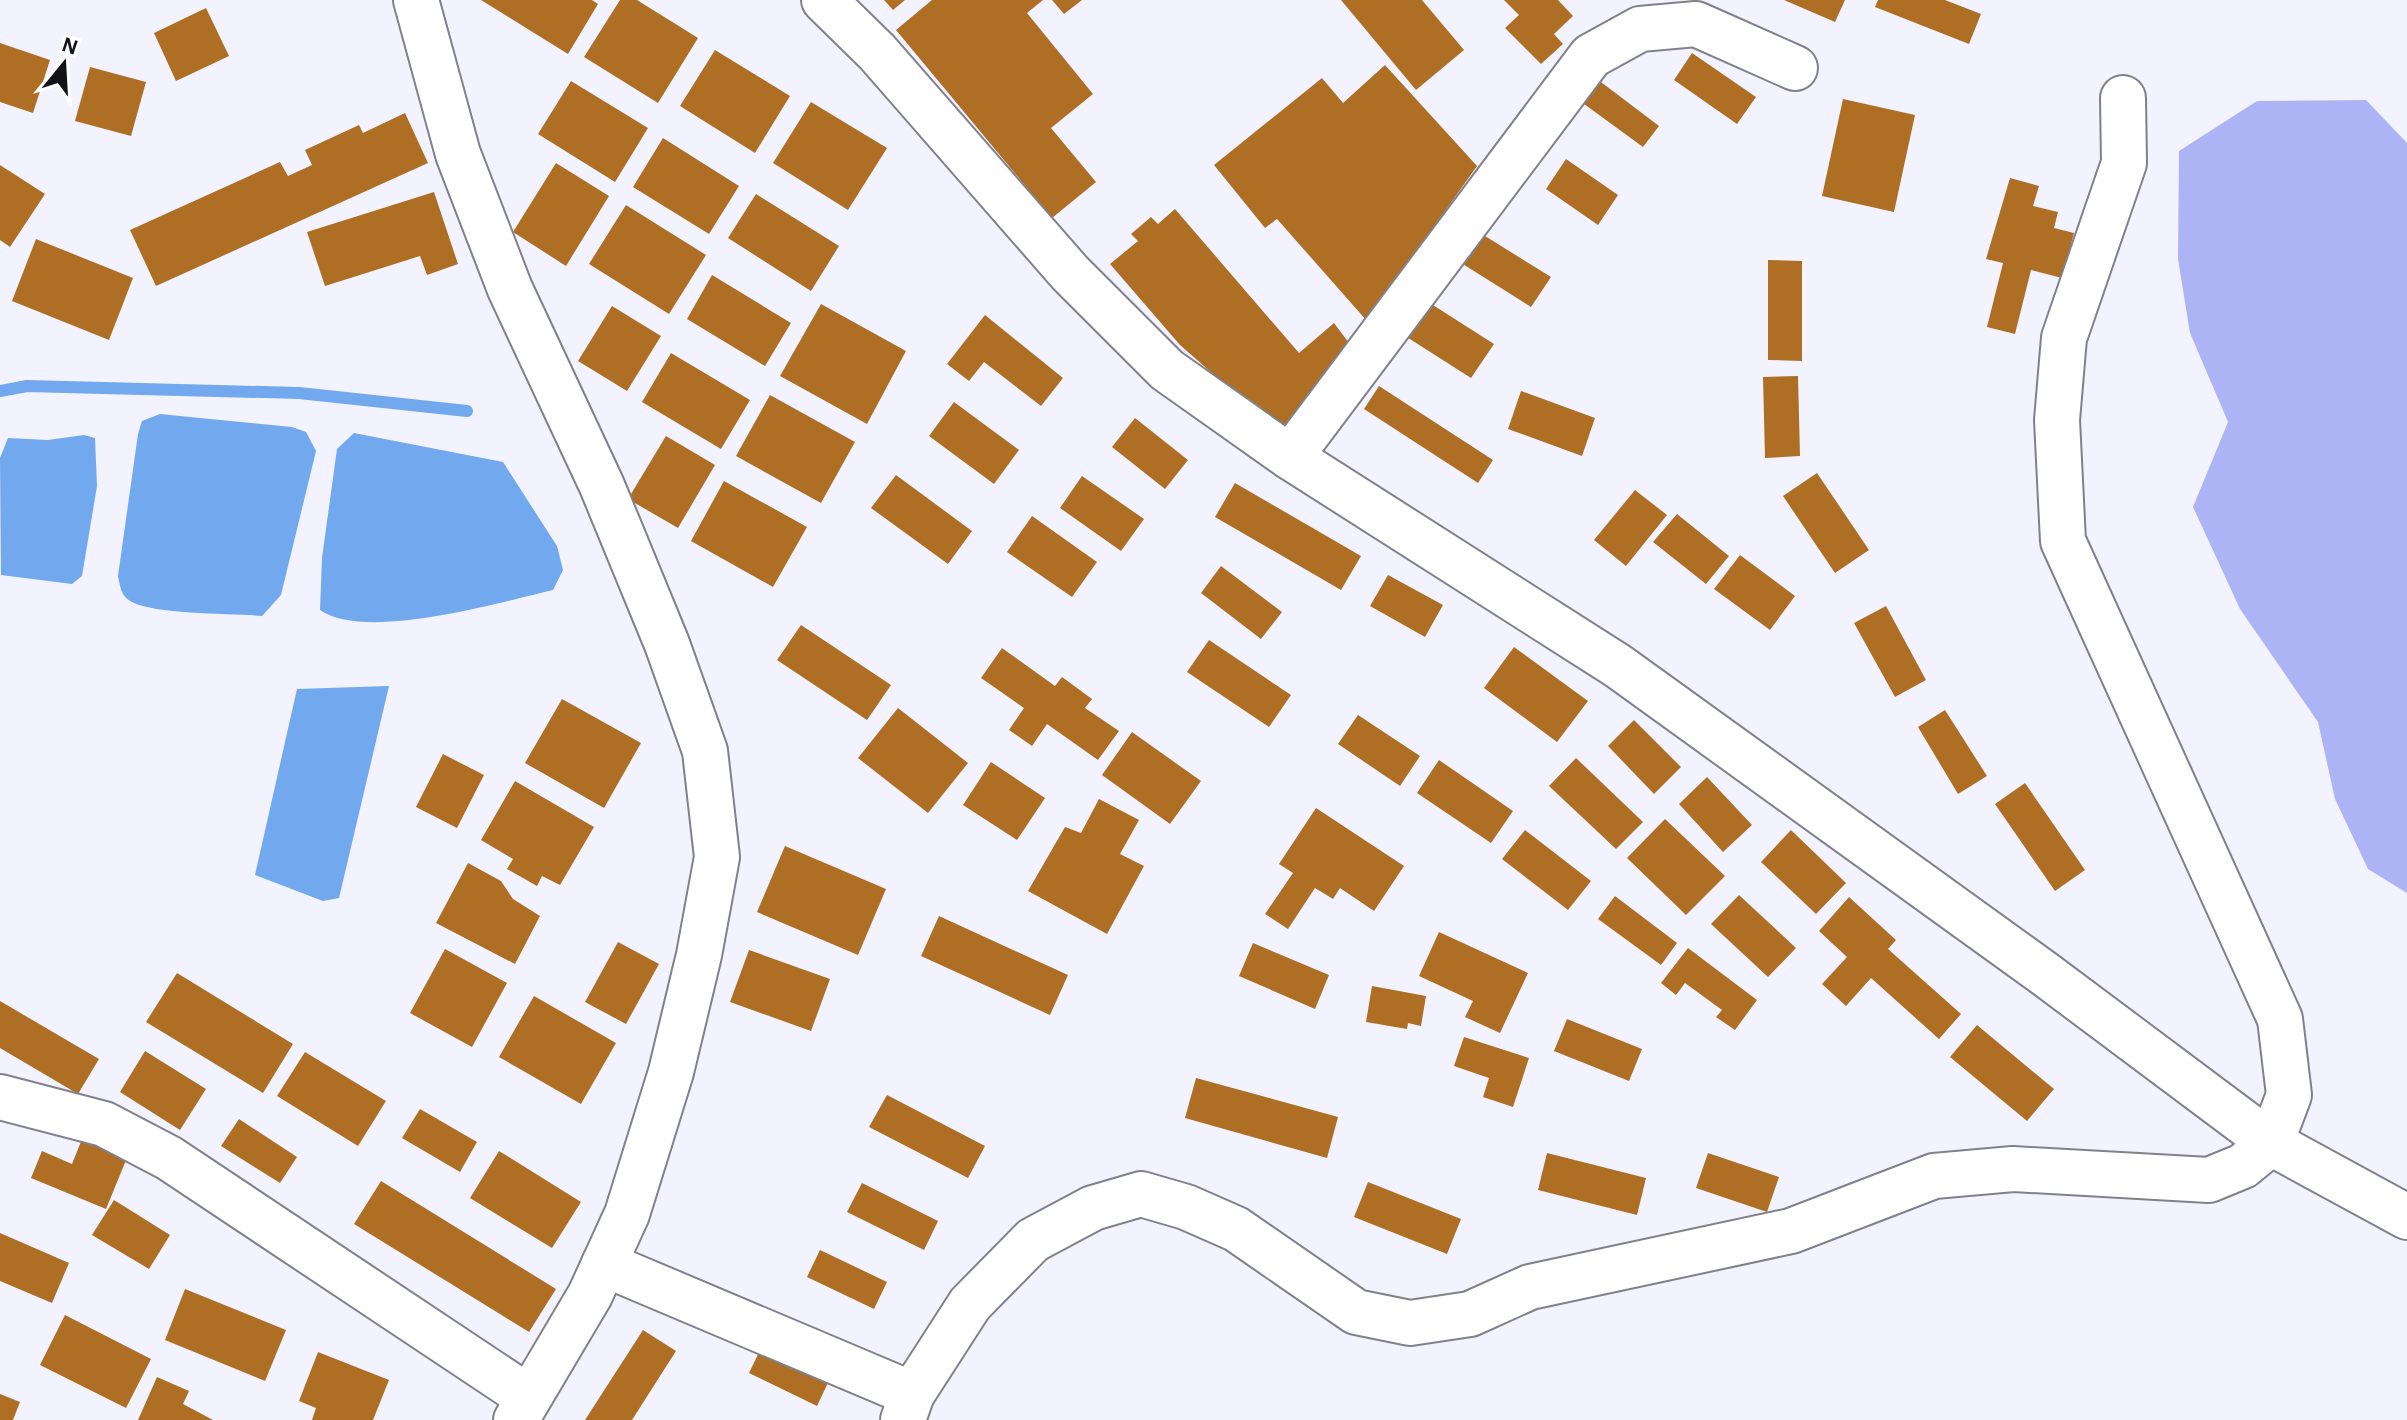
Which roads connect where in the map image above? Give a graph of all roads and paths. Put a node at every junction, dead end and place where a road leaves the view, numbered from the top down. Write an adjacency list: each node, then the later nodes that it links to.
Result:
1 (416, 0): 9 (street)
2 (824, 0): 5 (street)
3 (1795, 68): 5 (street)
4 (2123, 98): 7 (street)
5 (1290, 457): 7 (street)
6 (0, 1097): 11 (street)
7 (2271, 1143): 8 (street); 10 (street)
8 (2407, 1217)
9 (604, 1264): 10 (street); 11 (street)
10 (908, 1407)
11 (522, 1408)

